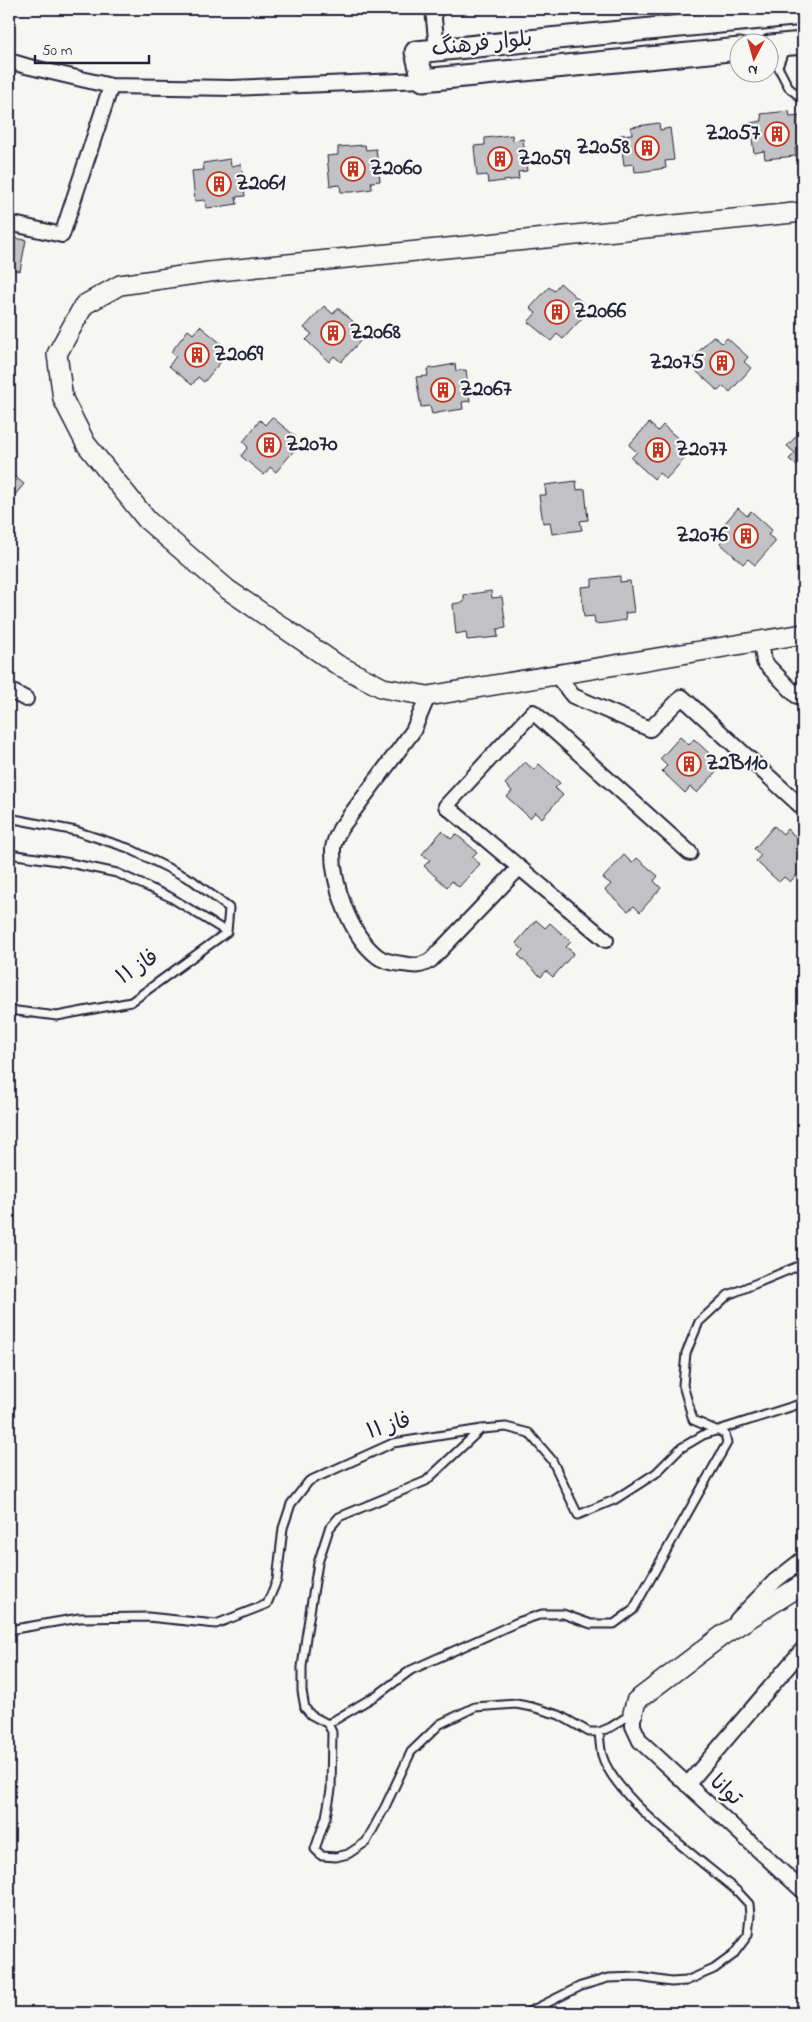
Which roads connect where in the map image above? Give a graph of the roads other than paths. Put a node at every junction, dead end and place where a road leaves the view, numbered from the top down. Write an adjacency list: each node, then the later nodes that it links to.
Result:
1 (434, 9): 4 (street)
2 (802, 19): 4 (main road, بلوار فرهنگ)
3 (787, 44): 9 (lane)
4 (437, 49): 7 (main road, بلوار فرهنگ)
5 (730, 50): 7 (main road, بلوار فرهنگ)
6 (9, 61): 8 (street)
7 (422, 80): 8 (street)
8 (111, 86): 11 (street)
9 (803, 99)
10 (803, 212): 17 (street)
11 (9, 223)
12 (803, 634): 13 (street)
13 (761, 641): 14 (street); 16 (street)
14 (556, 675): 17 (street); 19 (street)
15 (9, 690): 18 (street)
16 (803, 690)
17 (428, 696): 23 (street)
18 (26, 699)
19 (803, 808)
20 (9, 818): 24 (lane)
21 (690, 853): 23 (street)
22 (9, 854): 24 (lane)
23 (519, 868): 25 (street)
24 (226, 932): 26 (lane, فاز ۱۱)
25 (606, 940)
26 (9, 1010)
27 (803, 1264): 30 (lane)
28 (803, 1403): 30 (lane, فاز ۱۱)
29 (482, 1429): 30 (lane, فاز ۱۱); 33 (lane, فاز ۱۱); 37 (lane)
30 (715, 1431): 37 (lane)
31 (803, 1559): 34 (street)
32 (803, 1584): 34 (street)
33 (9, 1630)
34 (723, 1635): 36 (street)
35 (803, 1649): 39 (street)
36 (633, 1714): 38 (lane); 39 (street, توانا)
37 (328, 1724): 38 (lane)
38 (599, 1732): 41 (lane)
39 (687, 1786): 40 (street, توانا)
40 (803, 1891)
41 (527, 2013)

